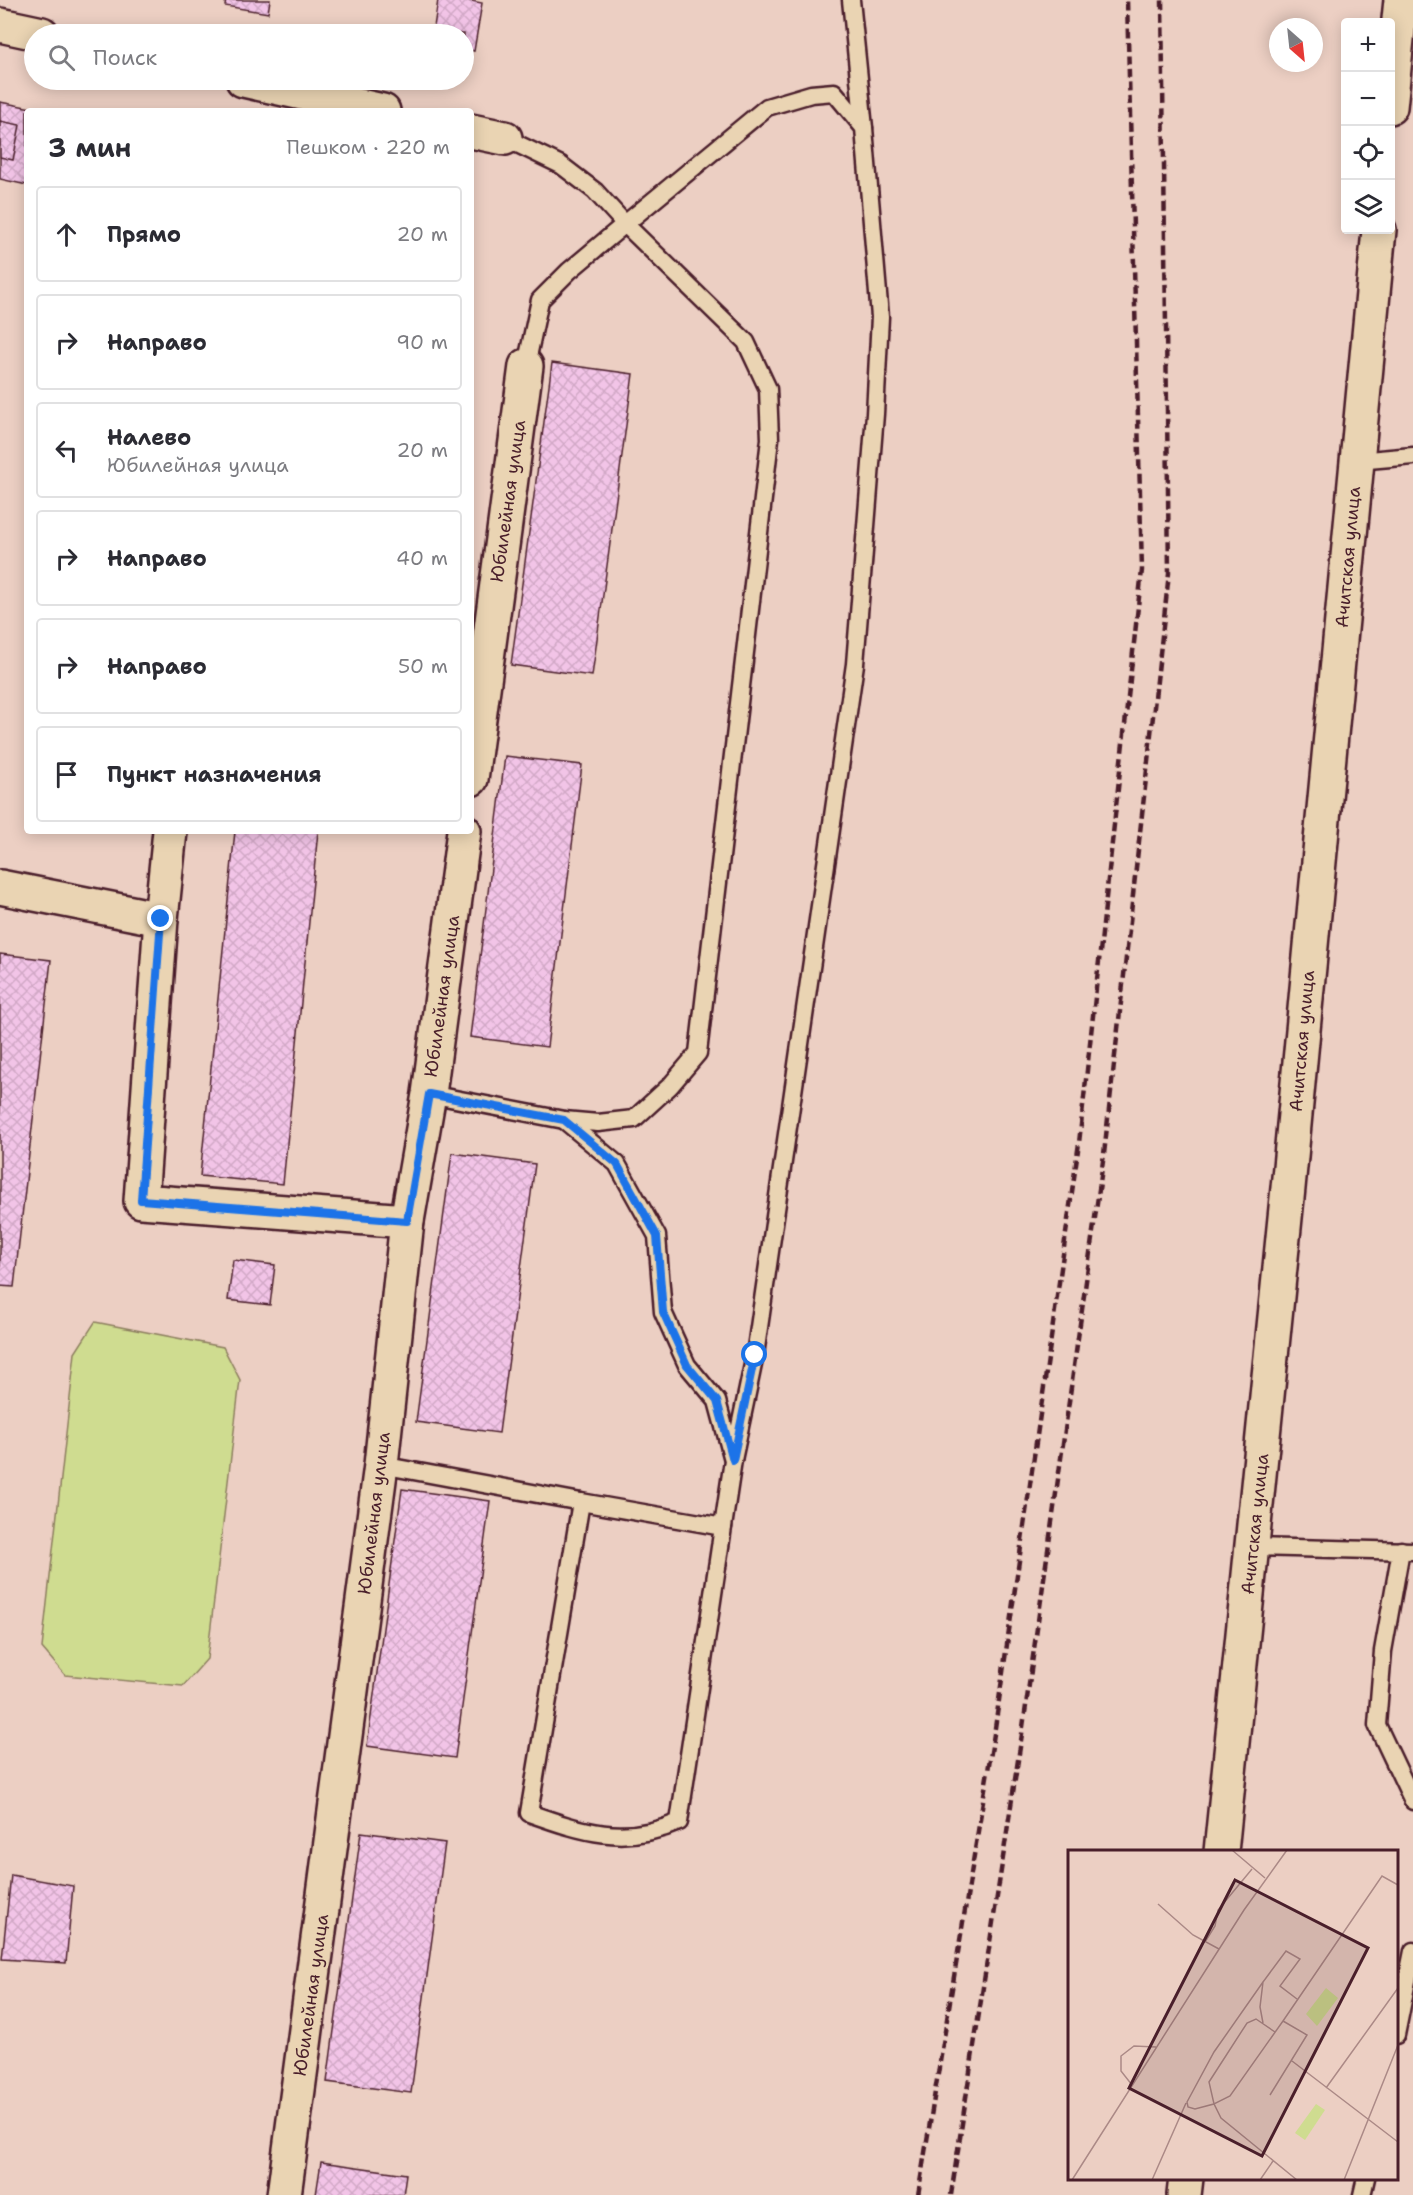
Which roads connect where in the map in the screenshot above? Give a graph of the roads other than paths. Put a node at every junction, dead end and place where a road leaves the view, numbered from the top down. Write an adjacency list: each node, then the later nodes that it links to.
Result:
1 (851, 0): 9 (lane)
2 (1401, 0): 5 (street)
3 (0, 25): 4 (street)
4 (24, 30)
5 (1405, 42): 6 (street)
6 (1395, 85)
7 (288, 90): 8 (street)
8 (369, 108)
9 (864, 128): 12 (lane); 25 (lane)
10 (474, 132): 11 (street)
11 (505, 138): 12 (lane)
12 (625, 224): 14 (lane); 23 (lane)
13 (1379, 234): 16 (street, Ачитская улица)
14 (526, 366): 17 (street, Юбилейная улица)
15 (1413, 456): 16 (lane)
16 (1357, 461): 29 (street, Ачитская улица)
17 (474, 756)
18 (170, 834): 21 (street)
19 (464, 834): 22 (street, Юбилейная улица)
20 (0, 887): 21 (street)
21 (161, 919): 24 (street)
22 (429, 1094): 23 (lane); 24 (street, Юбилейная улица)
23 (564, 1120): 25 (lane)
24 (407, 1221): 26 (street, Юбилейная улица)
25 (733, 1460): 28 (lane)
26 (381, 1465): 27 (lane); 37 (street, Юбилейная улица)
27 (580, 1502): 28 (lane); 28 (lane)
28 (723, 1527)
29 (1253, 1548): 30 (lane); 32 (street, Ачитская улица)
30 (1407, 1550): 31 (lane)
31 (1413, 1801)
32 (1221, 1850)
33 (1413, 1951): 34 (lane)
34 (1398, 2025)
35 (1186, 2180): 38 (street)
36 (1366, 2180): 39 (lane)
37 (284, 2195)
38 (1184, 2195)
39 (1362, 2195)

